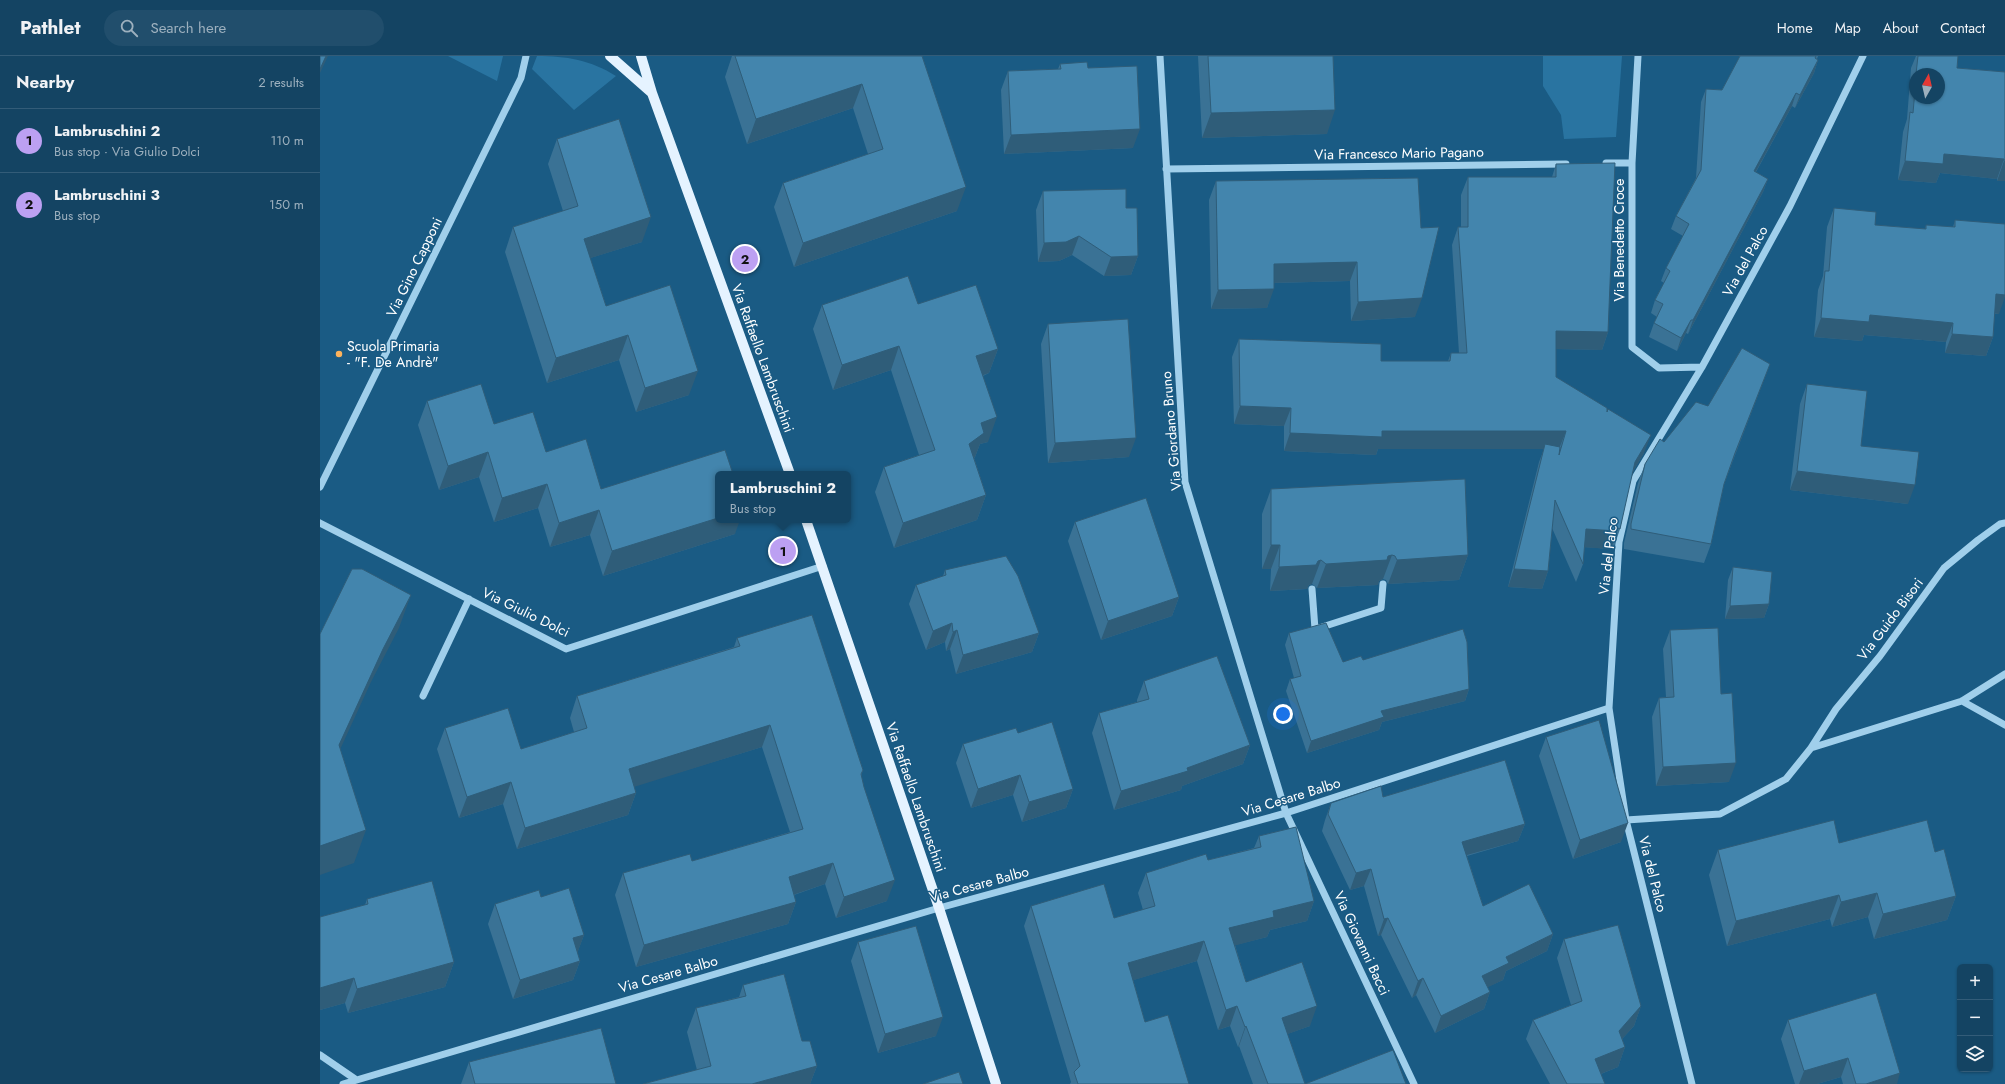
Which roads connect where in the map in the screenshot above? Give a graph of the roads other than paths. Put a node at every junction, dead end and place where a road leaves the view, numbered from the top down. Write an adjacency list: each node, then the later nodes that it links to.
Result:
1 (526, 56): 14 (street, Via Gino Capponi)
2 (610, 56): 7 (main road)
3 (641, 56): 7 (main road, Via Raffaello Lambruschini)
4 (1160, 56): 11 (street, Via Giordano Bruno)
5 (1638, 56): 8 (street, Via Benedetto Croce)
6 (1863, 56): 12 (street, Via del Palco)
7 (652, 93): 13 (main road, Via Raffaello Lambruschini)
8 (1632, 162): 10 (street); 12 (street, Via Benedetto Croce)
9 (1572, 164): 11 (street, Via Francesco Mario Pagano)
10 (1594, 164)
11 (1166, 169): 28 (street, Via Giordano Bruno)
12 (1702, 367): 25 (street, Via del Palco)
13 (789, 471)
14 (320, 487)
15 (320, 523): 21 (street, Via Giulio Dolci)
16 (807, 523): 18 (main road, Via Raffaello Lambruschini)
17 (2005, 523): 27 (street, Via Guido Bisori)
18 (823, 566): 21 (street, Via Giulio Dolci); 30 (main road, Via Raffaello Lambruschini)
19 (1383, 584): 20 (street)
20 (1312, 589)
21 (469, 599): 23 (street)
22 (2005, 674): 24 (street)
23 (423, 696)
24 (1962, 700): 26 (street); 27 (street)
25 (1609, 708): 28 (street, Via Cesare Balbo); 29 (street, Via del Palco)
26 (2005, 725)
27 (1811, 748): 29 (street, Via Guido Bisori)
28 (1286, 813): 30 (street, Via Cesare Balbo); 35 (street, Via Giovanni Bacci)
29 (1626, 820): 36 (street, Via del Palco)
30 (939, 908): 32 (street, Via Cesare Balbo); 34 (main road, Via Raffaello Lambruschini)
31 (320, 1055): 32 (street)
32 (355, 1079): 33 (street, Via Cesare Balbo)
33 (343, 1084)
34 (996, 1084)
35 (1414, 1084)
36 (1692, 1084)

